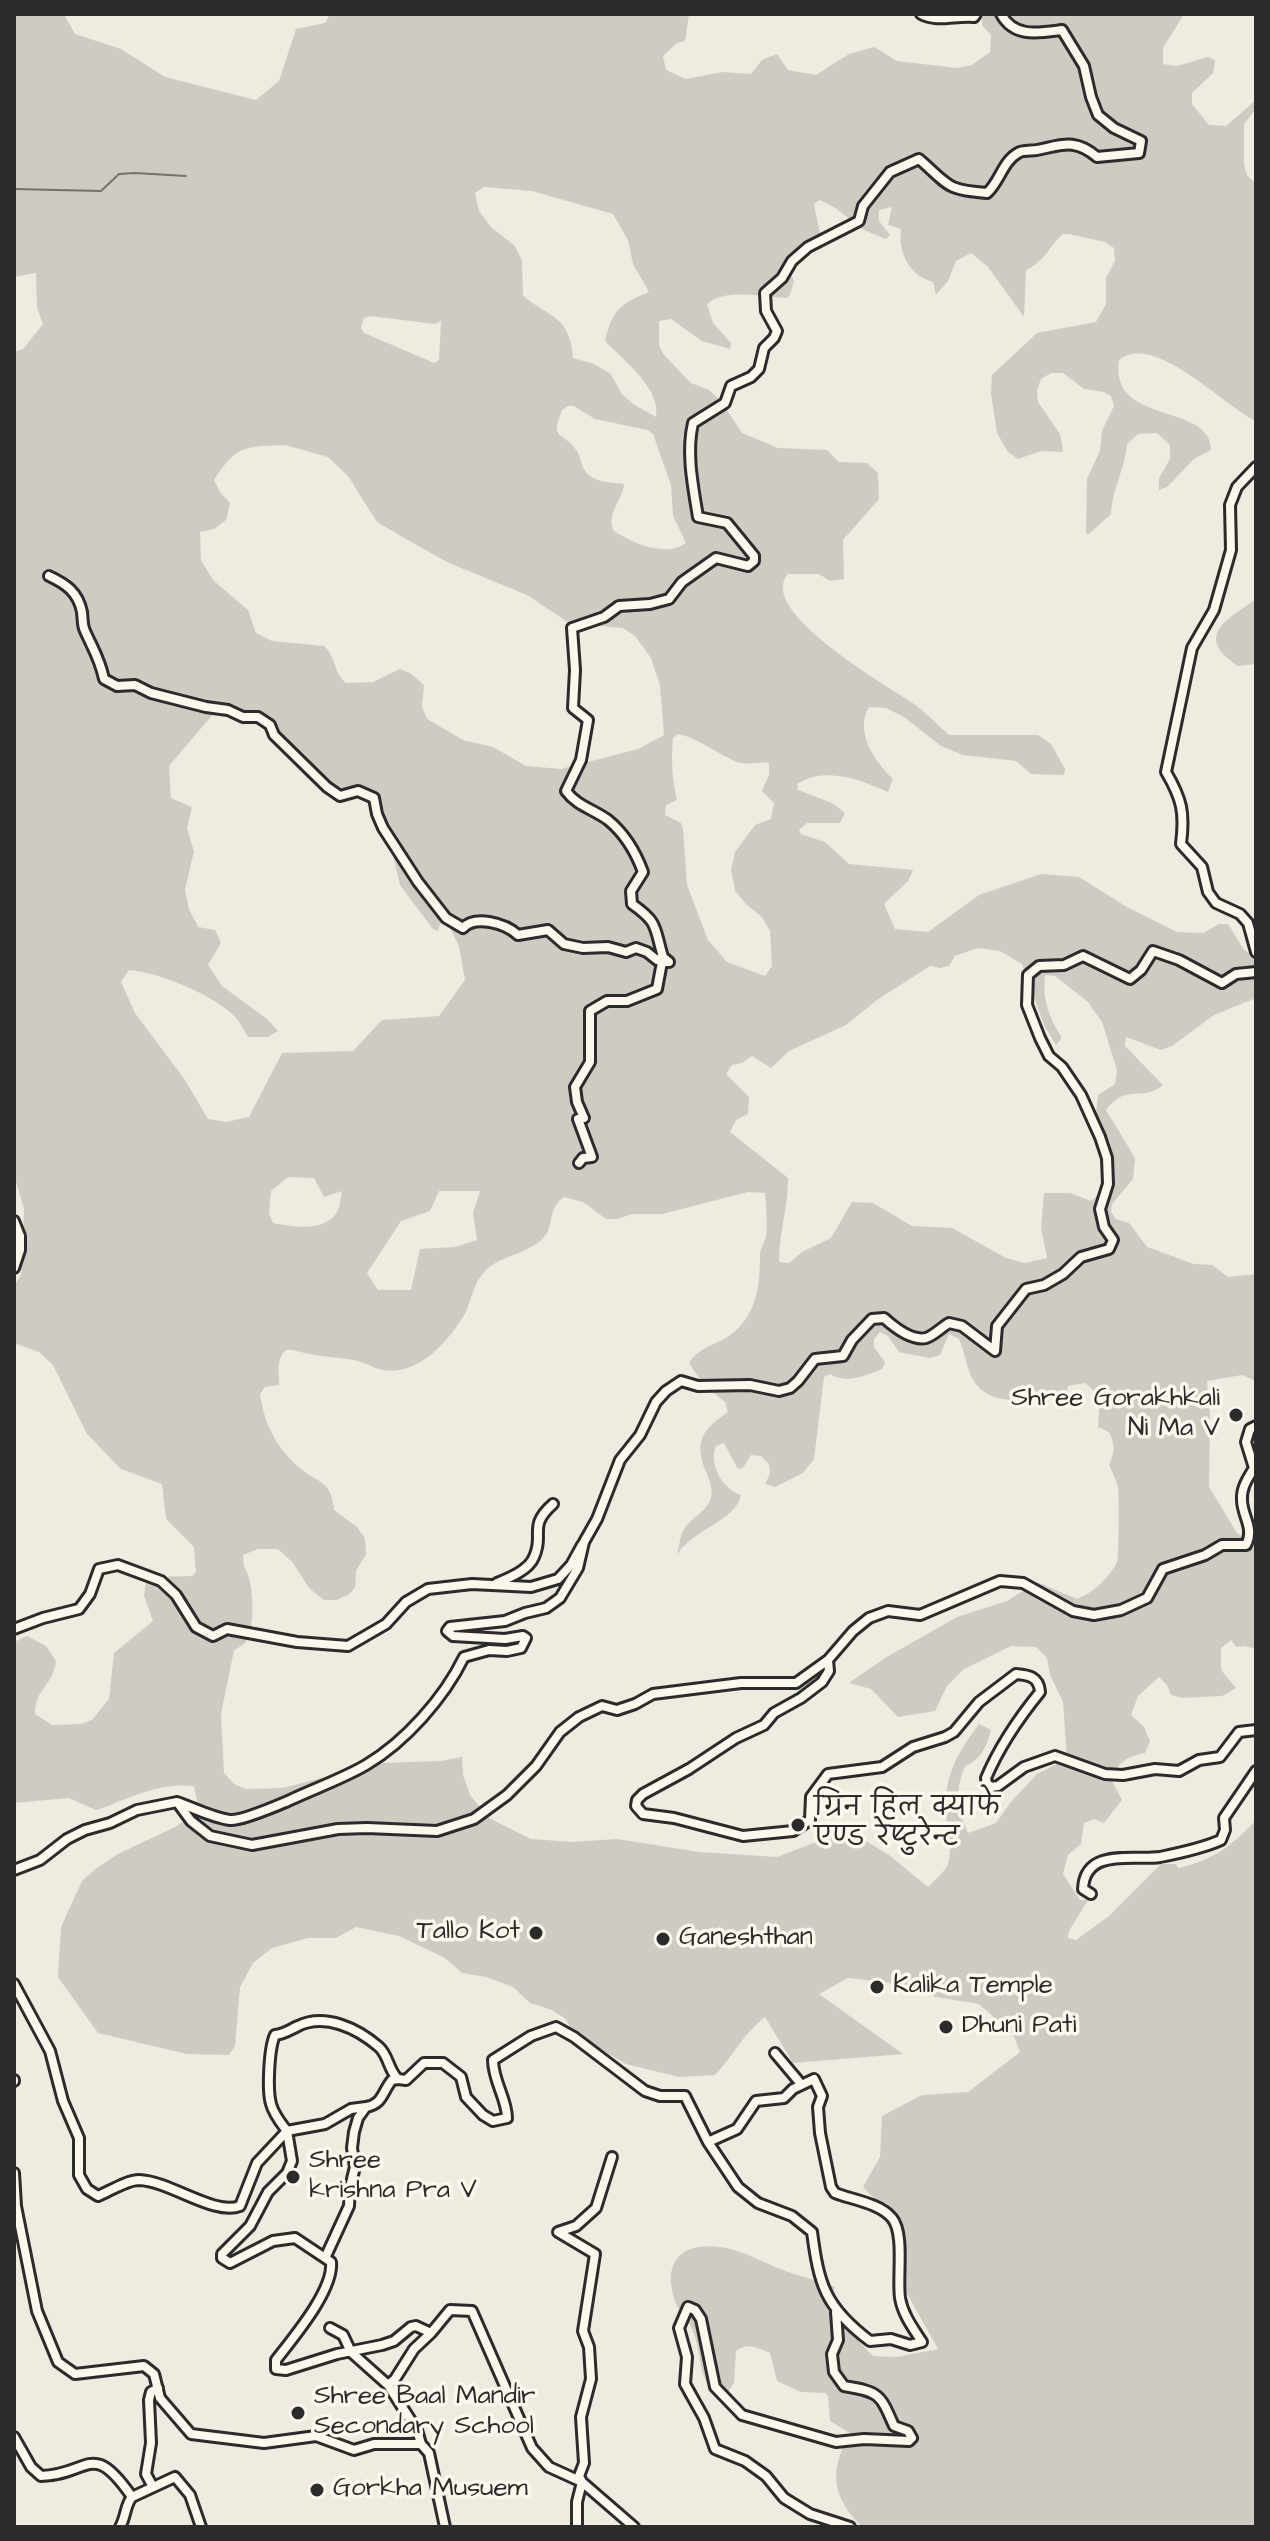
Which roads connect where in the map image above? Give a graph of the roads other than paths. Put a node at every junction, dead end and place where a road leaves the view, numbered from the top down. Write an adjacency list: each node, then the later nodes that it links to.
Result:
1 (921, 14): 2 (street)
2 (976, 14)
3 (1001, 14): 7 (street)
4 (1256, 467): 6 (street)
5 (49, 576): 7 (street)
6 (1256, 952)
7 (663, 957): 9 (street)
8 (1256, 972): 16 (street)
9 (579, 1163)
10 (14, 1221): 11 (street)
11 (20, 1236): 12 (street); 13 (street)
12 (14, 1249)
13 (14, 1268)
14 (1256, 1426): 19 (street)
15 (553, 1504): 17 (street)
16 (584, 1542): 17 (street); 22 (street)
17 (493, 1585): 18 (street)
18 (14, 1629)
19 (828, 1660): 20 (street); 22 (street)
20 (1256, 1730)
21 (1256, 1771): 24 (street)
22 (177, 1802): 23 (street)
23 (14, 1870)
24 (1091, 1894)
25 (14, 1984): 30 (street)
26 (775, 2053): 28 (street)
27 (398, 2079): 29 (street); 30 (street); 31 (street)
28 (801, 2084): 31 (street); 35 (street)
29 (366, 2107): 30 (street); 34 (street)
30 (287, 2131): 34 (street)
31 (708, 2142): 35 (street)
32 (612, 2157): 43 (street)
33 (14, 2173): 40 (street)
34 (326, 2256): 38 (street)
35 (836, 2310): 51 (street)
36 (330, 2328): 38 (street)
37 (431, 2333): 38 (street); 39 (street); 43 (street)
38 (351, 2352): 39 (street)
39 (388, 2385): 42 (street)
40 (158, 2388): 42 (street); 44 (street)
41 (14, 2437): 45 (street)
42 (421, 2444): 48 (street)
43 (582, 2482): 49 (street); 50 (street)
44 (153, 2487): 45 (street); 47 (street)
45 (132, 2497): 46 (street)
46 (120, 2527)
47 (201, 2527)
48 (445, 2527)
49 (577, 2527)
50 (634, 2527)
51 (850, 2527)

